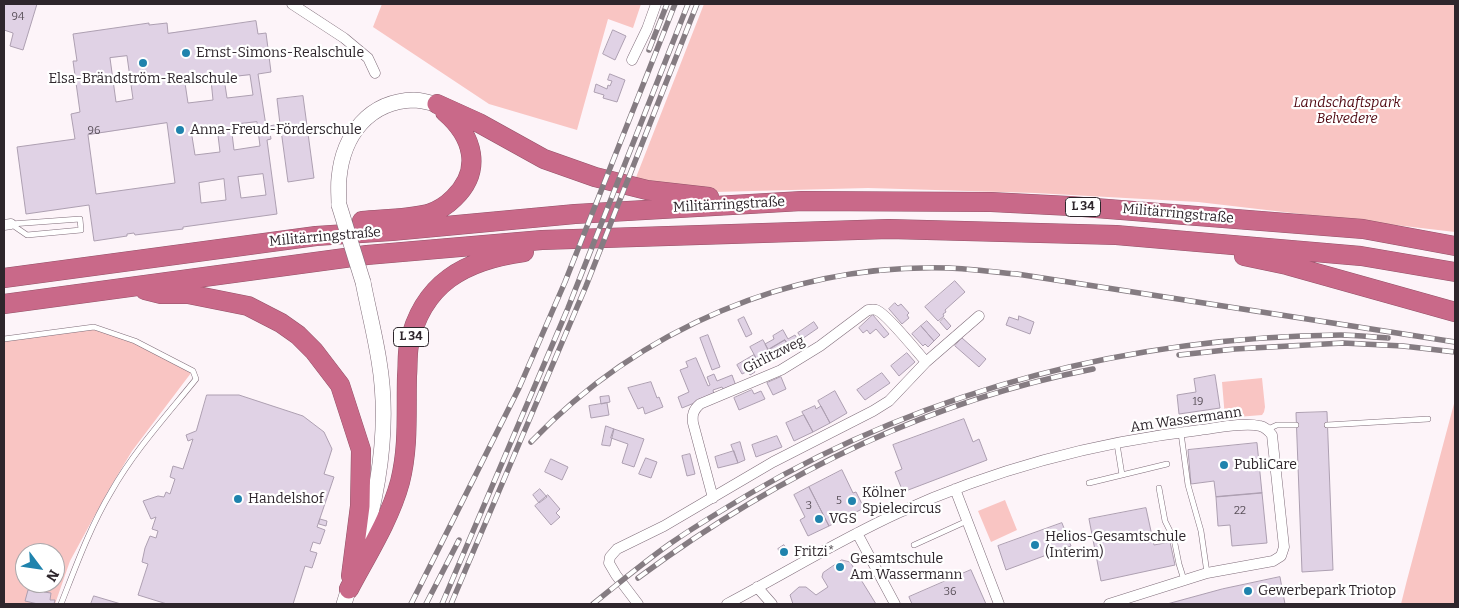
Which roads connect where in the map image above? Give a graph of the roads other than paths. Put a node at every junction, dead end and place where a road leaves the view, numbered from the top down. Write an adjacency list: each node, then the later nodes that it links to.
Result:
1 (292, 4): 4 (street)
2 (656, 4): 3 (street)
3 (632, 60)
4 (375, 73)
5 (436, 104): 6 (highway, L 34); 9 (highway, L 34); 40 (main road, L 34, bridge)
6 (802, 201): 8 (highway, Militärringstraße / L 34); 9 (highway, Militärringstraße / L 34)
7 (7, 224): 7 (lane)
8 (1363, 229): 11 (highway, L 34); 13 (highway, Militärringstraße / L 34)
9 (316, 236): 15 (highway, Militärringstraße / L 34)
10 (636, 237): 12 (highway, Militärringstraße / L 34); 16 (highway, Militärringstraße / L 34); 40 (highway, L 34)
11 (1455, 238)
12 (1197, 242): 14 (highway, Militärringstraße / L 34); 18 (highway, L 34)
13 (1455, 246)
14 (1455, 272)
15 (4, 278)
16 (130, 286): 17 (highway, Militärringstraße / L 34); 40 (highway, L 34)
17 (4, 304)
18 (1455, 312)
19 (979, 316): 21 (street)
20 (4, 339): 41 (lane)
21 (926, 362): 33 (street); 33 (street, Girlitzweg)
22 (1428, 419): 24 (lane)
23 (1296, 425): 25 (lane)
24 (1327, 425)
25 (1268, 429): 26 (street, Am Wassermann); 37 (street)
26 (1181, 432): 27 (street, Am Wassermann); 37 (lane)
27 (1118, 444): 29 (lane); 32 (street, Am Wassermann)
28 (1167, 464): 29 (lane)
29 (1122, 475): 30 (lane)
30 (1089, 483)
31 (1159, 488): 38 (lane)
32 (955, 489): 34 (street); 35 (street, Am Wassermann)
33 (713, 498): 42 (street)
34 (967, 521): 36 (lane); 46 (street)
35 (857, 533): 39 (street, Am Wassermann); 45 (street)
36 (914, 545)
37 (1208, 573): 38 (street)
38 (1184, 580): 47 (street)
39 (757, 587): 43 (street); 44 (street)
40 (346, 596)
41 (61, 604)
42 (638, 604)
43 (727, 604)
44 (772, 604)
45 (895, 604)
46 (999, 604)
47 (1109, 604)

